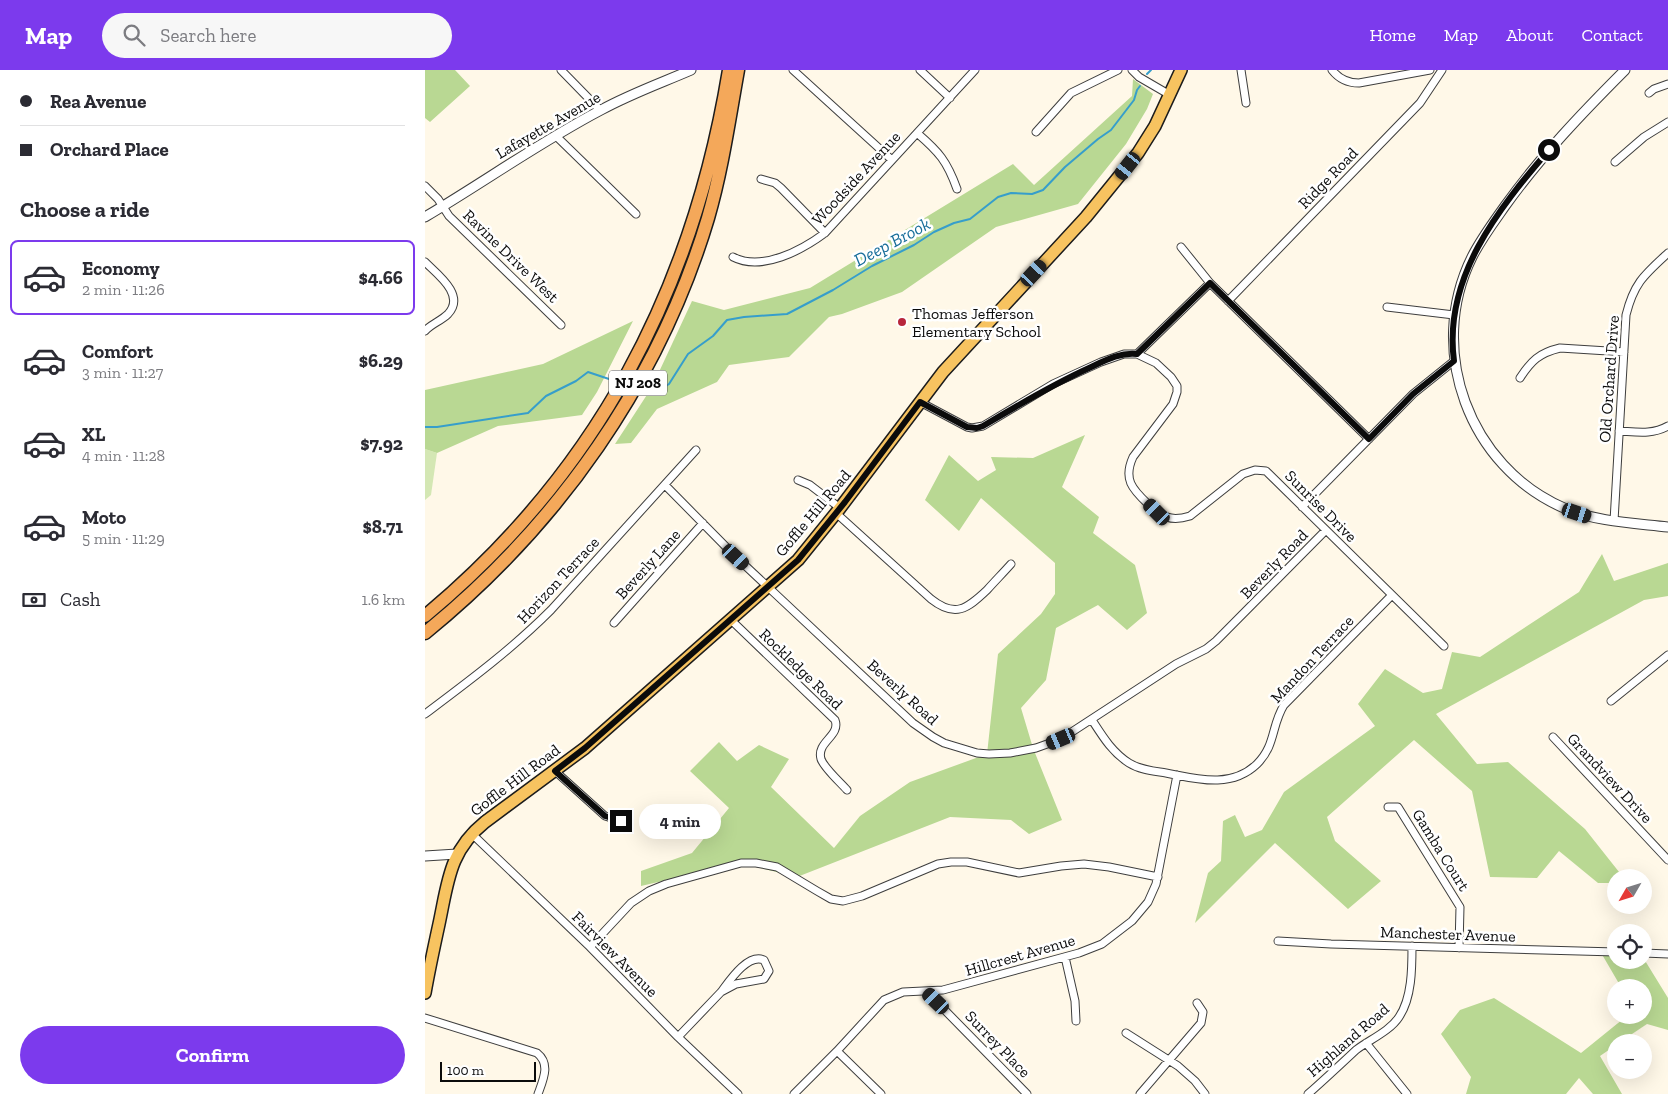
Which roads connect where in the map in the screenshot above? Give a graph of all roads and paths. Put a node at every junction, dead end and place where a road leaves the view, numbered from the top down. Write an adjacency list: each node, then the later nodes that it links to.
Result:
1 (561, 70): 21 (street)
2 (691, 70): 21 (street, Lafayette Avenue)
3 (729, 70): 65 (highway, NJ 208)
4 (738, 70): 68 (highway, NJ 208)
5 (793, 70): 26 (street)
6 (920, 70): 19 (street)
7 (975, 70): 19 (street, Woodside Avenue)
8 (1119, 70): 23 (street)
9 (1132, 70): 18 (street)
10 (1181, 70): 18 (main road, Goffle Hill Road)
11 (1241, 70): 20 (street)
12 (1332, 70): 13 (street)
13 (1430, 70)
14 (1442, 70): 40 (street, Ridge Road)
15 (1625, 70): 42 (street)
16 (1668, 84): 17 (street)
17 (1649, 93)
18 (1170, 95): 49 (main road, Goffle Hill Road)
19 (950, 98): 24 (street, Woodside Avenue)
20 (1246, 103)
21 (600, 110): 25 (street, Lafayette Avenue)
22 (1668, 122): 27 (street)
23 (1036, 132)
24 (917, 133): 26 (street, Woodside Avenue); 30 (street)
25 (556, 136): 31 (street, Lafayette Avenue); 32 (street)
26 (892, 160): 34 (street, Woodside Avenue)
27 (1615, 162)
28 (761, 179): 34 (street)
29 (425, 186): 31 (street, Ravine Drive West)
30 (957, 189)
31 (442, 207): 33 (street, Lafayette Avenue); 43 (street, Ravine Drive West)
32 (636, 214)
33 (425, 217)
34 (825, 233): 37 (street, Woodside Avenue)
35 (1181, 247): 39 (street)
36 (1668, 254): 45 (street, Old Orchard Drive)
37 (733, 257)
38 (425, 262): 44 (street)
39 (1210, 283): 40 (street); 46 (street)
40 (1228, 301): 52 (street)
41 (1387, 307): 42 (street)
42 (1454, 315): 47 (street)
43 (561, 325)
44 (425, 331)
45 (1624, 352): 48 (street); 51 (street, Old Orchard Drive)
46 (1137, 354): 49 (street); 56 (street, Sunrise Drive)
47 (1454, 361): 52 (street); 58 (street)
48 (1520, 378)
49 (920, 402): 57 (main road, Goffle Hill Road)
50 (1668, 426): 51 (street)
51 (1619, 431): 58 (street, Old Orchard Drive)
52 (1369, 439): 56 (street)
53 (696, 450): 55 (street, Horizon Terrace)
54 (798, 480): 57 (street)
55 (665, 485): 59 (street, Beverly Road); 72 (street, Horizon Terrace)
56 (1302, 507): 61 (street, Sunrise Drive)
57 (838, 510): 62 (street); 63 (main road, Goffle Hill Road)
58 (1614, 521): 60 (street)
59 (703, 523): 63 (street, Beverly Road); 67 (street, Beverly Lane)
60 (1668, 526)
61 (1326, 530): 64 (street, Sunrise Drive); 73 (street, Beverly Road)
62 (1011, 564)
63 (768, 587): 66 (main road, Goffle Hill Road); 73 (street, Beverly Road)
64 (1392, 595): 69 (street, Sunrise Drive); 76 (street, Mandon Terrace)
65 (425, 616)
66 (731, 620): 75 (main road, Goffle Hill Road); 77 (street, Rockledge Road)
67 (614, 623)
68 (425, 633)
69 (1444, 646)
70 (1668, 655): 71 (street)
71 (1611, 701)
72 (425, 714)
73 (1092, 720): 76 (street, Mandon Terrace)
74 (1553, 737): 83 (street, Grandview Drive)
75 (555, 771): 79 (street); 80 (main road, Goffle Hill Road)
76 (1177, 775): 84 (street, Hillcrest Avenue)
77 (847, 790)
78 (1388, 807): 88 (street, Gamba Court)
79 (621, 821)
80 (471, 834): 81 (main road, Goffle Hill Road); 87 (street, Fairview Avenue)
81 (457, 854): 82 (street); 93 (main road, Goffle Hill Road)
82 (425, 856)
83 (1668, 860)
84 (1158, 877): 87 (street); 92 (street, Hillcrest Avenue)
85 (1278, 941): 86 (street, Manchester Avenue)
86 (1412, 946): 88 (street, Manchester Avenue); 101 (street, Highland Road)
87 (590, 947): 100 (street, Fairview Avenue)
88 (1459, 948): 89 (street, Manchester Avenue)
89 (1607, 952)
90 (1652, 953): 91 (street)
91 (1668, 954)
92 (1065, 956): 95 (street, Hillcrest Avenue); 98 (street)
93 (425, 991)
94 (721, 992): 94 (street); 100 (street)
95 (927, 992): 102 (street, Hillcrest Avenue); 108 (street, Surrey Place)
96 (1197, 1003): 103 (street)
97 (425, 1018): 104 (street)
98 (1075, 1021)
99 (1126, 1034): 103 (street)
100 (678, 1037): 105 (street, Fairview Avenue)
101 (1366, 1044): 111 (street, Highland Road); 112 (street)
102 (837, 1052): 106 (street, Hillcrest Avenue); 107 (street)
103 (1169, 1060): 109 (street); 110 (street)
104 (538, 1094)
105 (738, 1094)
106 (794, 1094)
107 (881, 1094)
108 (1027, 1094)
109 (1140, 1094)
110 (1205, 1094)
111 (1308, 1094)
112 (1407, 1094)

